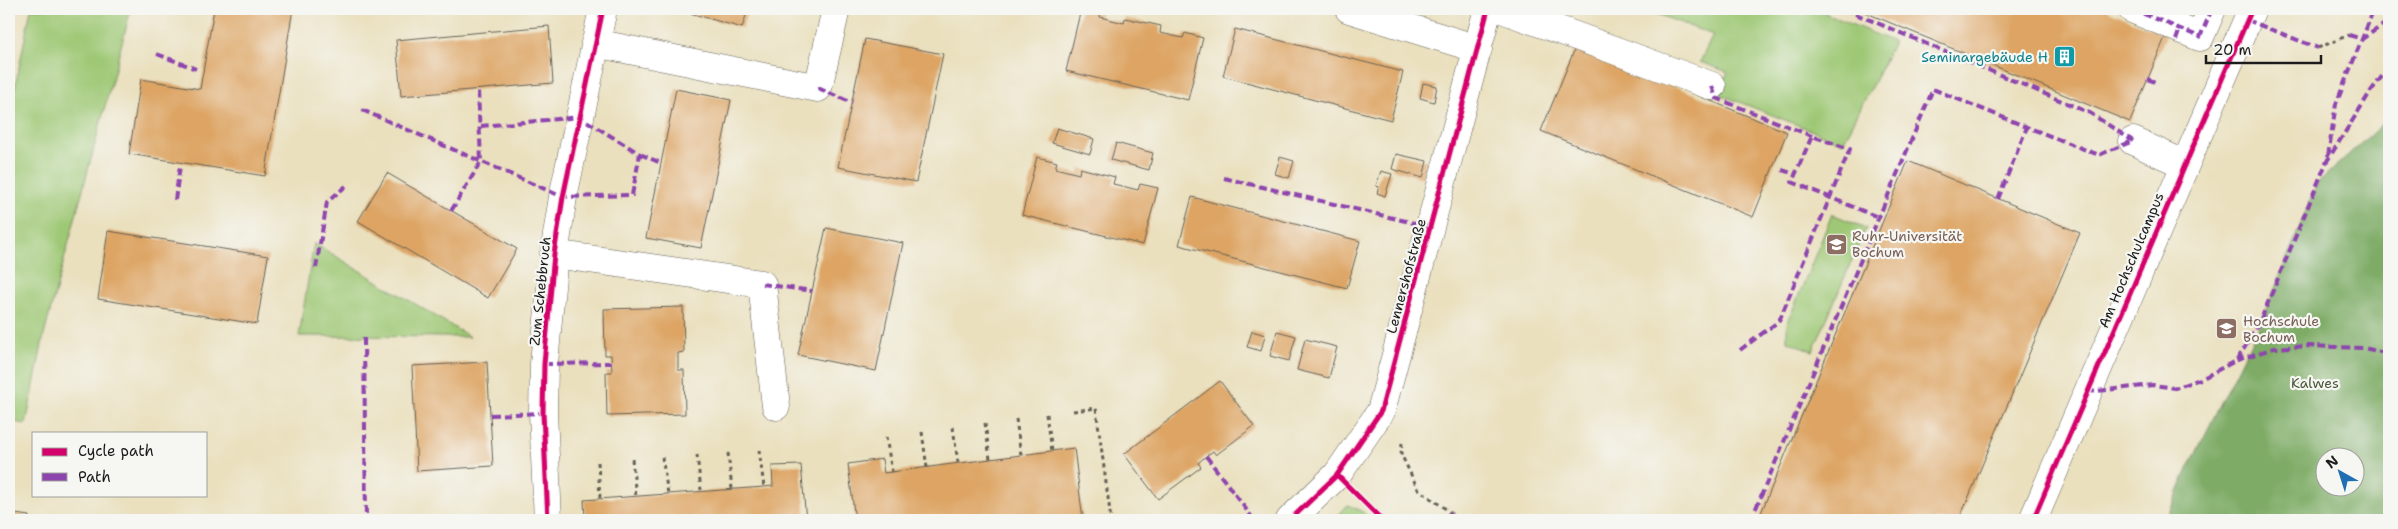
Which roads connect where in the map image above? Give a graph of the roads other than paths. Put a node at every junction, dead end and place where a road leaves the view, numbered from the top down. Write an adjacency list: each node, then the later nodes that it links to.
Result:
1 (603, 9): 9 (street, Zum Schebbruch)
2 (836, 9): 9 (street)
3 (1349, 9): 10 (street)
4 (1488, 9): 10 (street, Lennershofstraße)
5 (1502, 9): 11 (street)
6 (2132, 9): 7 (street)
7 (2212, 9)
8 (2252, 9): 13 (street, Am Hochschulcampus)
9 (595, 43): 14 (street, Zum Schebbruch)
10 (1478, 49): 17 (street, Lennershofstraße)
11 (1712, 86)
12 (2133, 140): 13 (street)
13 (2184, 164): 18 (street, Am Hochschulcampus)
14 (554, 254): 15 (street); 16 (street, Zum Schebbruch)
15 (776, 406)
16 (548, 520)
17 (1290, 520)
18 (2033, 520)

